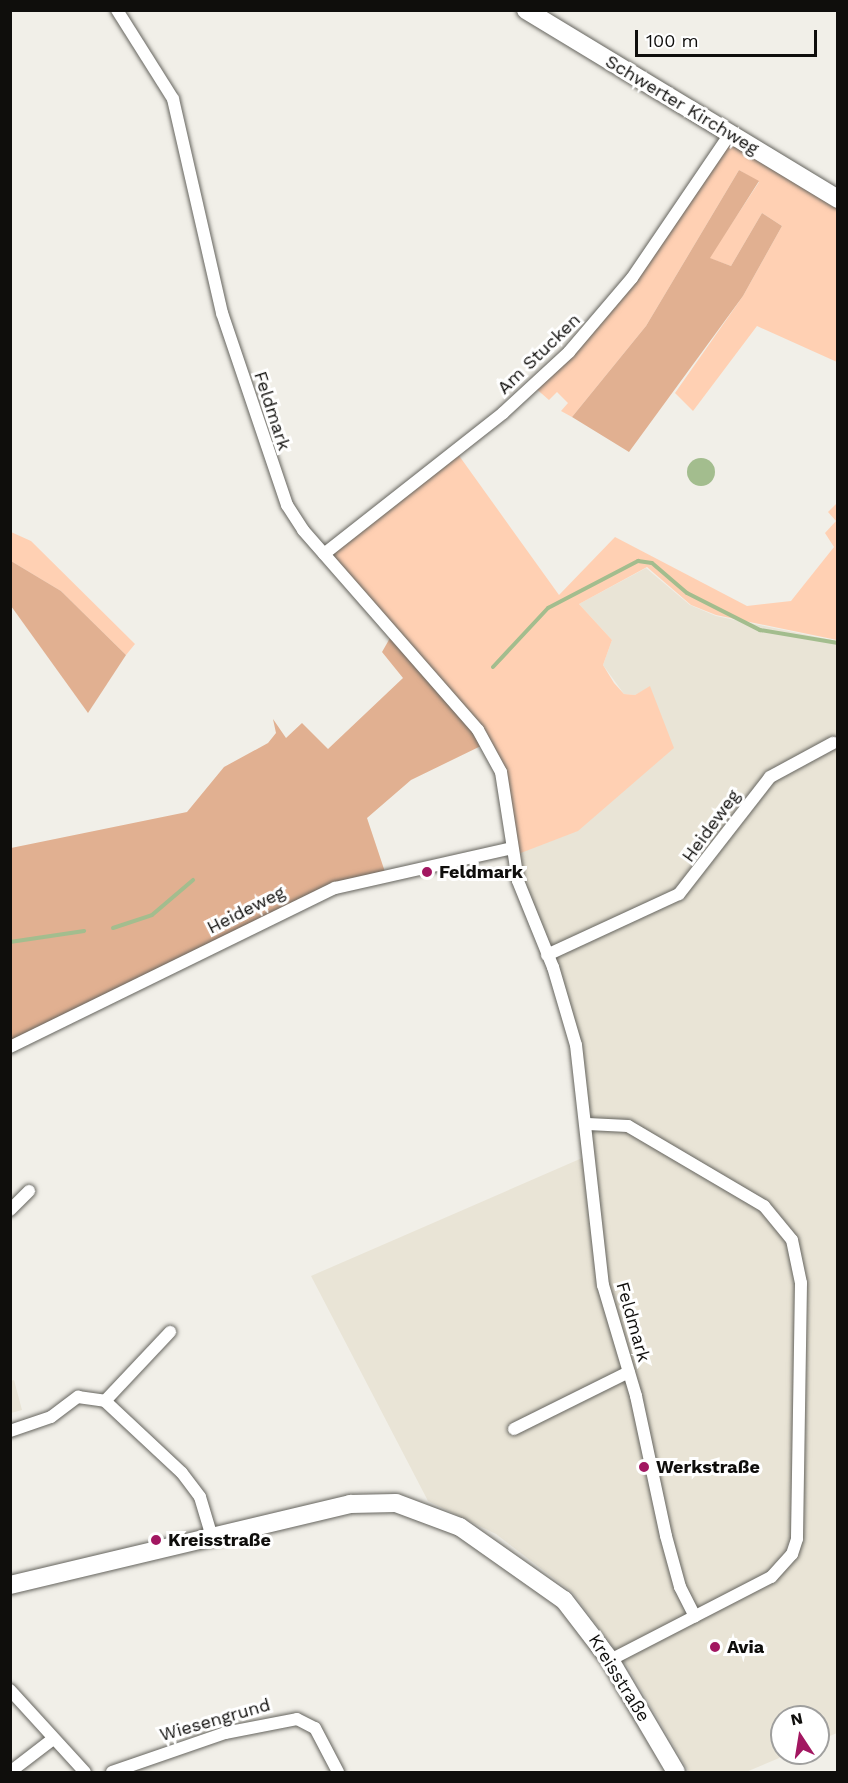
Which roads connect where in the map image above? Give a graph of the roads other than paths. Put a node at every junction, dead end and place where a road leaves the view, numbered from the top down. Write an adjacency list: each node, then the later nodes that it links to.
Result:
1 (117, 10): 5 (street, Feldmark)
2 (526, 10): 3 (main road, Schwerter Kirchweg)
3 (730, 134): 4 (main road, Schwerter Kirchweg); 5 (street, Am Stucken)
4 (837, 199)
5 (324, 554): 7 (street, Feldmark)
6 (833, 743): 8 (street, Heideweg)
7 (512, 848): 8 (street, Feldmark); 9 (street, Heideweg)
8 (547, 955): 10 (street, Feldmark)
9 (10, 1047)
10 (588, 1124): 14 (street, Feldmark); 20 (street)
11 (29, 1191): 12 (street)
12 (10, 1210)
13 (170, 1332): 15 (street)
14 (629, 1372): 16 (street); 20 (street, Feldmark)
15 (105, 1401): 17 (street); 18 (street)
16 (514, 1429)
17 (10, 1431)
18 (212, 1537): 19 (main road, Kreisstraße); 21 (main road, Kreisstraße)
19 (10, 1586)
20 (695, 1616): 21 (street)
21 (610, 1660): 28 (main road, Kreisstraße)
22 (10, 1690): 23 (street)
23 (53, 1738): 24 (street); 25 (street)
24 (10, 1772)
25 (85, 1773)
26 (112, 1773): 27 (street, Wiesengrund)
27 (338, 1773)
28 (676, 1773)

